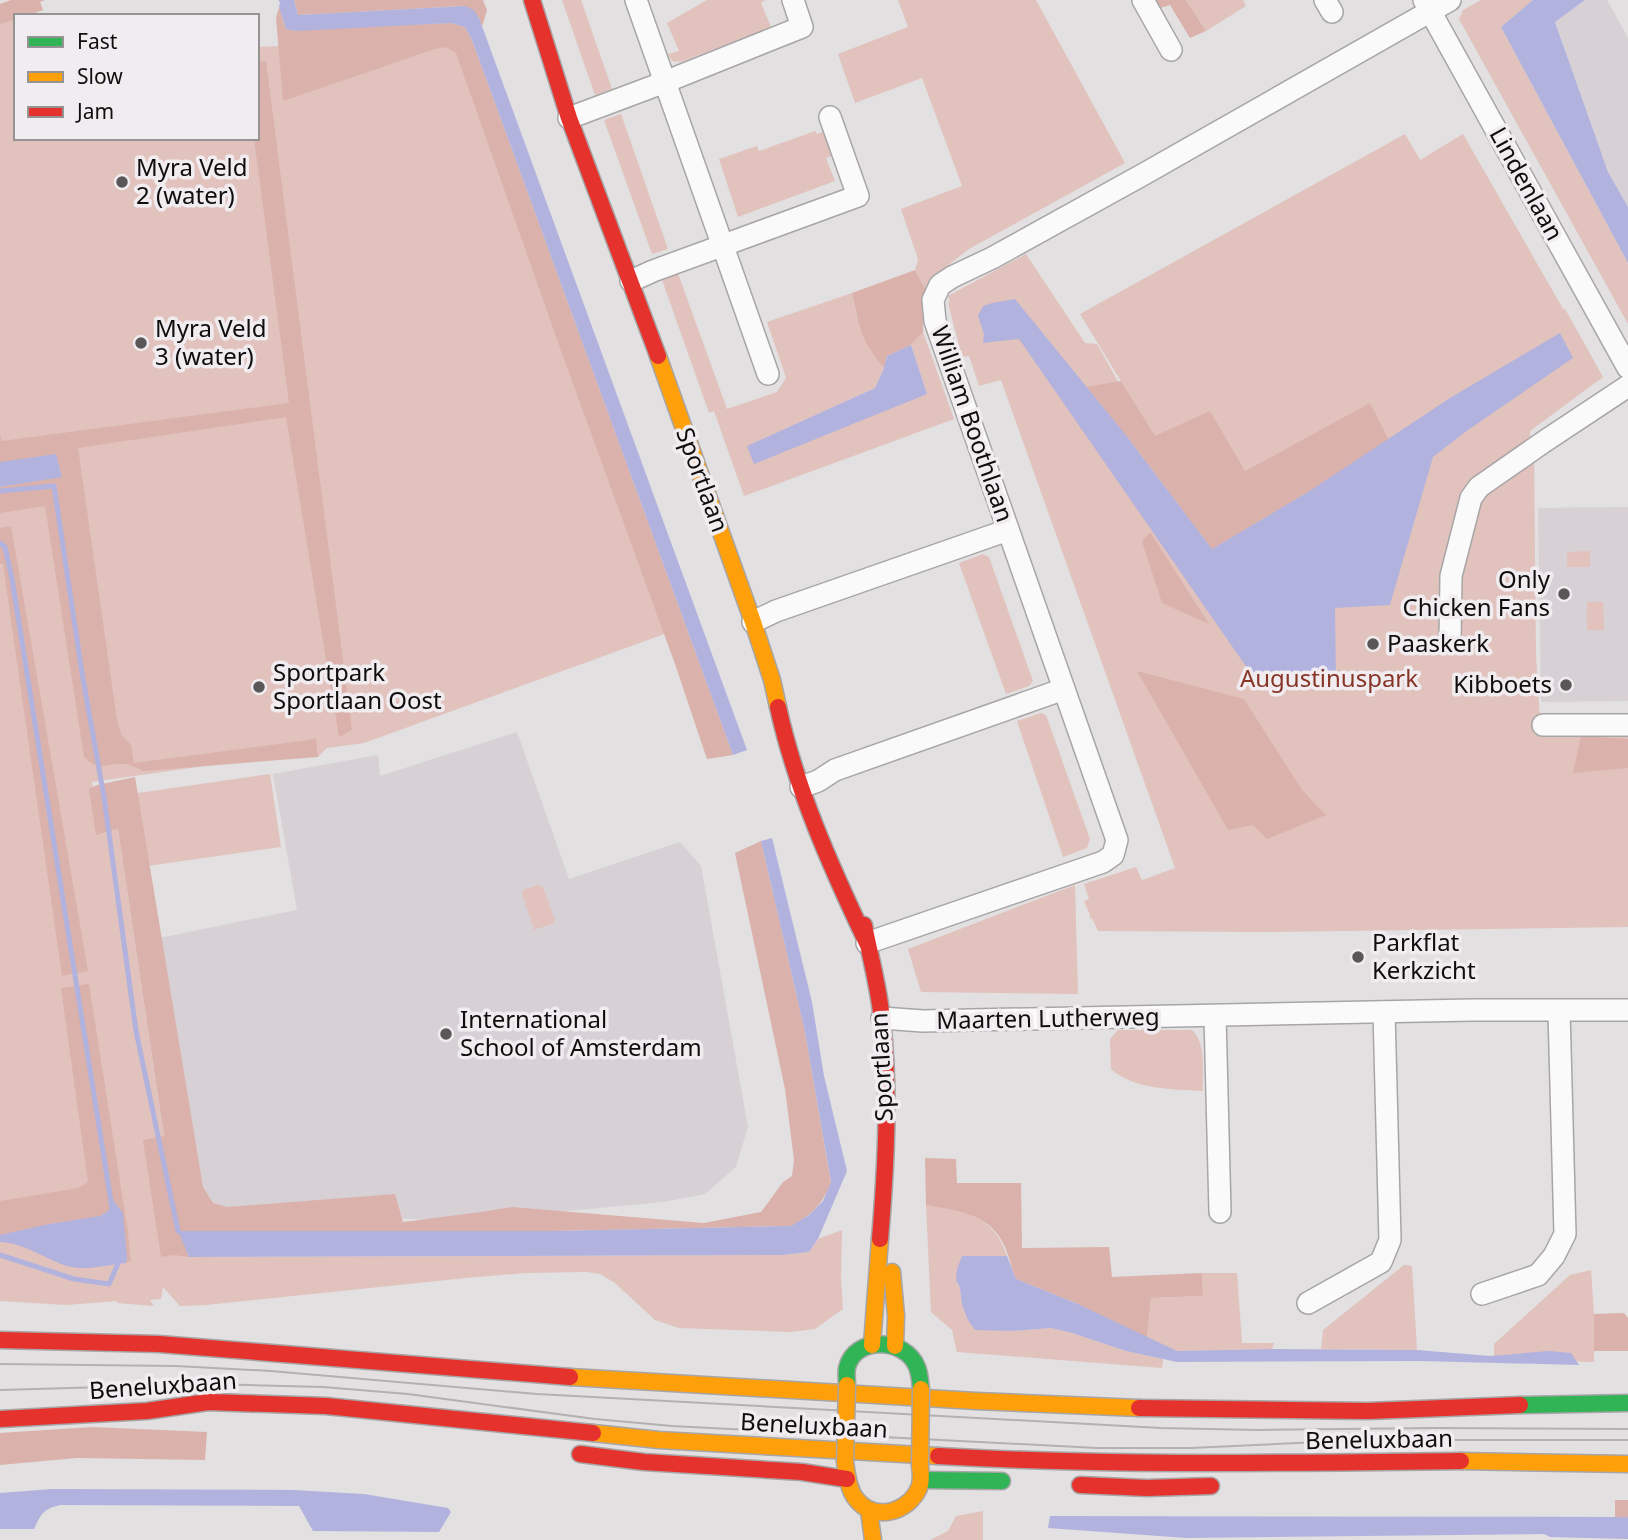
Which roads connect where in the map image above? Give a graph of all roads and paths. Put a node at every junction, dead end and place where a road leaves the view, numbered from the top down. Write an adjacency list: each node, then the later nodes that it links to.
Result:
1 (532, 0): 10 (main road, Sportlaan)
2 (636, 0): 8 (street)
3 (793, 0): 8 (street)
4 (1143, 0): 7 (street)
5 (1450, 0): 6 (street)
6 (1427, 6): 13 (street, Lindenlaan); 16 (street, William Boothlaan)
7 (1171, 50)
8 (665, 82): 10 (street); 11 (street)
9 (830, 117): 11 (street)
10 (569, 118): 12 (main road, Sportlaan)
11 (723, 246): 12 (street); 14 (street)
12 (631, 281): 17 (main road, Sportlaan)
13 (1628, 368)
14 (768, 374)
15 (1628, 386): 18 (street)
16 (1008, 530): 17 (street); 20 (street, William Boothlaan)
17 (753, 622): 19 (main road, Sportlaan)
18 (1450, 641)
19 (772, 680): 23 (main road, Sportlaan); 24 (main road, Sportlaan)
20 (1064, 689): 24 (street); 26 (street, William Boothlaan)
21 (1543, 725): 22 (street)
22 (1628, 725)
23 (802, 737)
24 (814, 783): 26 (main road, Sportlaan)
25 (850, 869): 26 (main road, Sportlaan)
26 (867, 943): 31 (main road, Sportlaan)
27 (1628, 1010): 28 (street, Maarten Lutherweg)
28 (1559, 1011): 29 (street, Maarten Lutherweg); 34 (street)
29 (1384, 1012): 30 (street, Maarten Lutherweg); 35 (street)
30 (1215, 1016): 31 (street, Maarten Lutherweg); 33 (street)
31 (882, 1018): 32 (main road, Sportlaan)
32 (884, 1192): 39 (main road, Sportlaan); 40 (main road, Sportlaan)
33 (1220, 1212)
34 (1482, 1294)
35 (1308, 1303)
36 (204, 1333): 38 (main road)
37 (0, 1340): 38 (main road, Beneluxbaan)
38 (159, 1344): 42 (main road, Beneluxbaan)
39 (873, 1345): 40 (main road); 52 (main road, bridge)
40 (895, 1346): 50 (main road, bridge)
41 (1509, 1391): 42 (main road)
42 (1571, 1403): 43 (main road, Beneluxbaan)
43 (1628, 1403)
44 (147, 1411): 45 (main road, Beneluxbaan); 46 (main road); 48 (main road, Beneluxbaan)
45 (0, 1419)
46 (192, 1419)
47 (562, 1452): 52 (main road)
48 (1569, 1463): 49 (main road, Beneluxbaan); 51 (main road)
49 (1628, 1464)
50 (921, 1473): 53 (main road); 56 (main road)
51 (1492, 1478)
52 (847, 1479): 56 (main road)
53 (1017, 1481)
54 (1069, 1484): 55 (main road)
55 (1230, 1486)
56 (869, 1511): 57 (main road)
57 (873, 1540)

